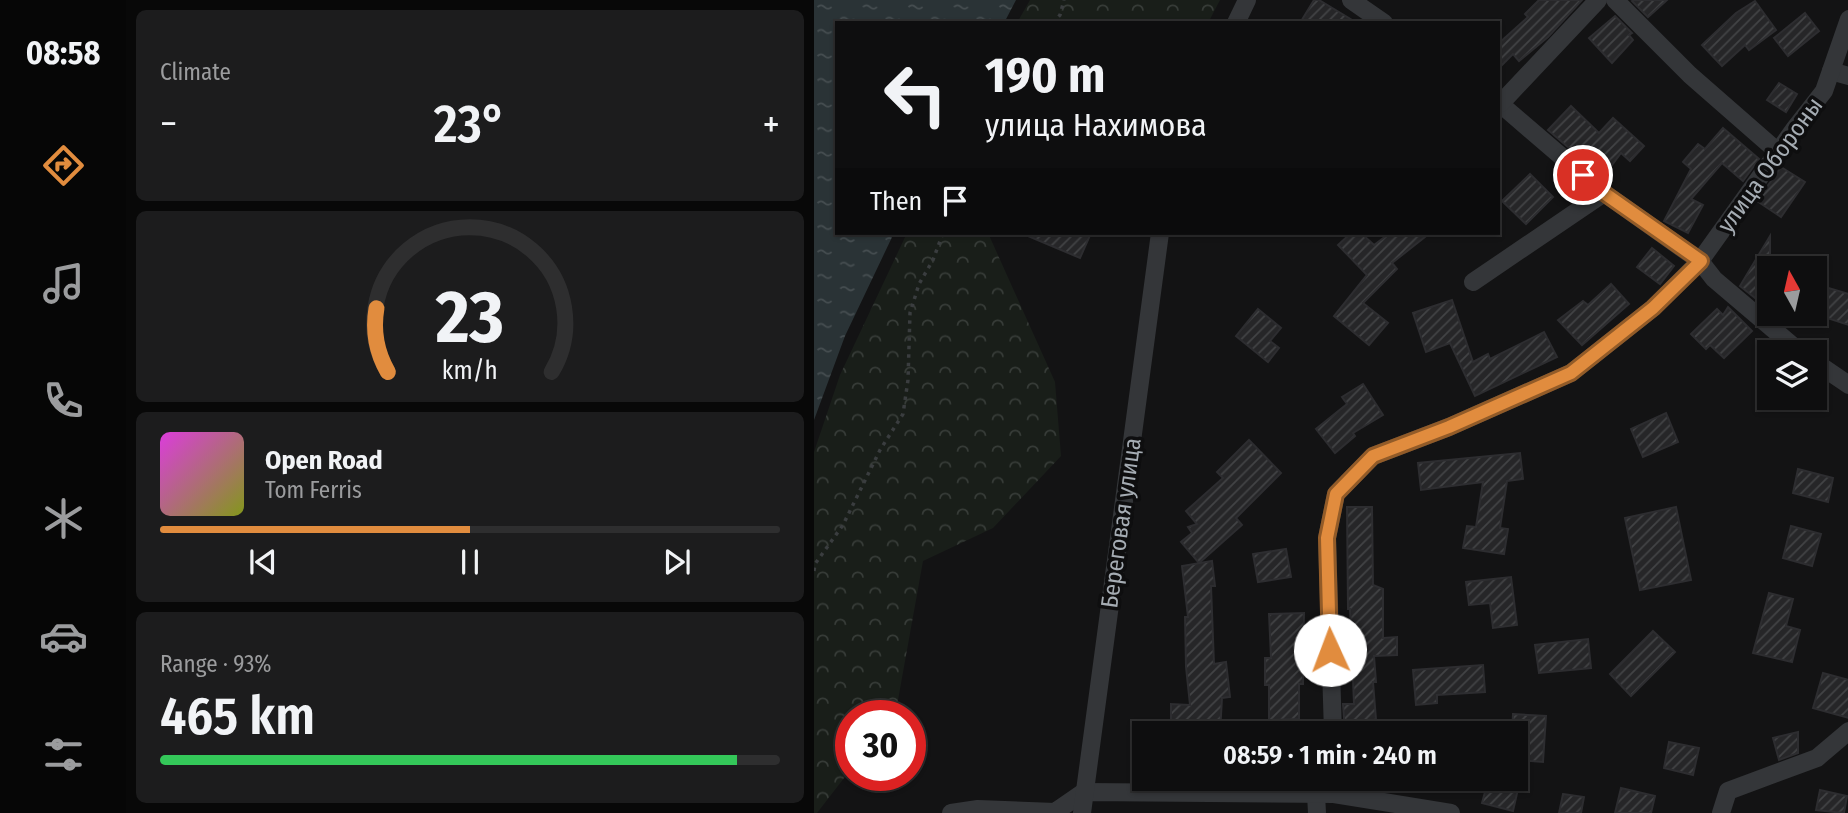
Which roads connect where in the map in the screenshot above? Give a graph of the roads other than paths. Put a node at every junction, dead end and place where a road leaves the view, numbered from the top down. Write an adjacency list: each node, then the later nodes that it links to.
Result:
1 (1247, 0): 6 (street)
2 (1351, 0): 7 (street)
3 (1598, 0): 9 (street)
4 (1615, 0): 11 (street)
5 (1848, 19): 8 (street, улица Обороны)
6 (1237, 21)
7 (1381, 21)
8 (1840, 74): 11 (street, улица Обороны)
9 (1500, 101)
10 (1500, 103): 12 (street)
11 (1778, 152): 14 (street, улица Обороны)
12 (1604, 193): 14 (street); 15 (street)
13 (1160, 235): 24 (street, Береговая улица)
14 (1701, 261): 16 (street); 19 (street, улица Обороны)
15 (1473, 282)
16 (1786, 340)
17 (1827, 370): 18 (street)
18 (1848, 385)
19 (1333, 721)
20 (1848, 732): 29 (street)
21 (1165, 791): 24 (street)
22 (1327, 791): 27 (street)
23 (1338, 791): 28 (street)
24 (1084, 792): 25 (street); 26 (street, Береговая улица)
25 (950, 813)
26 (1082, 813)
27 (1317, 813)
28 (1451, 813)
29 (1721, 813)

